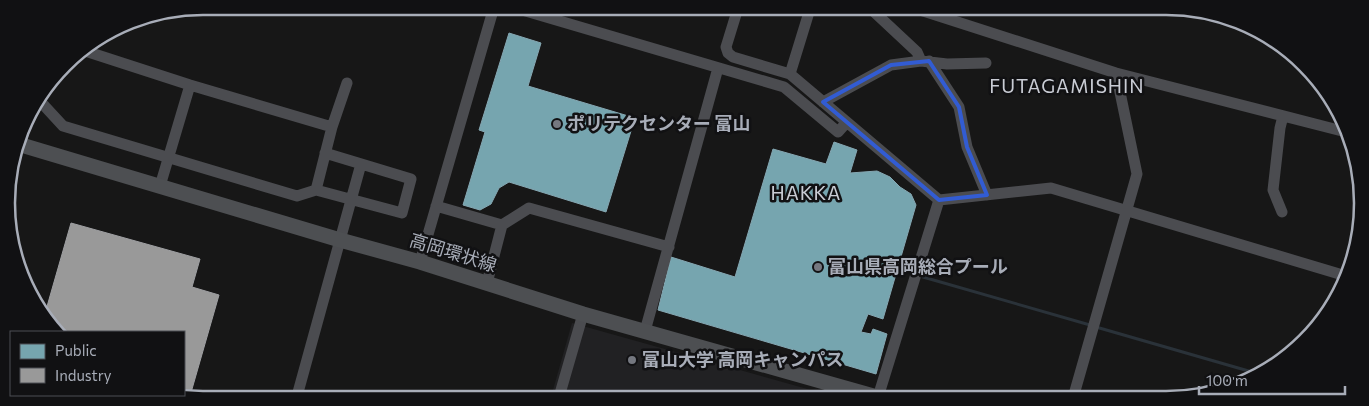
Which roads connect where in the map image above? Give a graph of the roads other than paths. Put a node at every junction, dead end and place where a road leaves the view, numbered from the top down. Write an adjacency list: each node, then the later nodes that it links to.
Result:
1 (492, 15): 30 (street)
2 (539, 15): 10 (street)
3 (736, 15): 12 (street)
4 (808, 15): 12 (street)
5 (877, 15): 8 (street)
6 (935, 15): 11 (street)
7 (91, 53): 14 (street)
8 (925, 61): 9 (street); 15 (street); 27 (street)
9 (986, 63)
10 (718, 68): 18 (street); 35 (street)
11 (1116, 73): 17 (street); 31 (street)
12 (790, 74): 15 (street)
13 (347, 83): 19 (street)
14 (190, 85): 19 (street); 23 (street)
15 (823, 102): 18 (street)
16 (43, 104): 23 (street)
17 (1283, 116): 20 (street); 32 (street)
18 (848, 122): 29 (street)
19 (332, 127): 22 (street)
20 (1340, 130)
21 (24, 146): 25 (main road, 高岡環状線)
22 (325, 153): 24 (street); 26 (street)
23 (168, 158): 25 (street); 26 (street)
24 (361, 164): 28 (street); 28 (street)
25 (160, 186): 34 (main road, 高岡環状線)
26 (316, 190): 28 (street)
27 (987, 195): 29 (street); 31 (street)
28 (352, 199): 34 (street)
29 (939, 200): 44 (street)
30 (436, 206): 33 (street); 36 (street)
31 (1127, 211): 37 (street); 45 (street)
32 (1282, 212)
33 (502, 225): 35 (street); 38 (street)
34 (340, 240): 36 (main road, 高岡環状線); 41 (street)
35 (668, 247): 40 (street)
36 (420, 262): 38 (main road, 高岡環状線)
37 (1340, 274)
38 (487, 284): 39 (main road, 高岡環状線)
39 (583, 314): 40 (main road, 高岡環状線); 42 (street)
40 (645, 332): 43 (main road, 高岡環状線)
41 (298, 391)
42 (561, 391)
43 (856, 391)
44 (880, 391)
45 (1075, 391)

